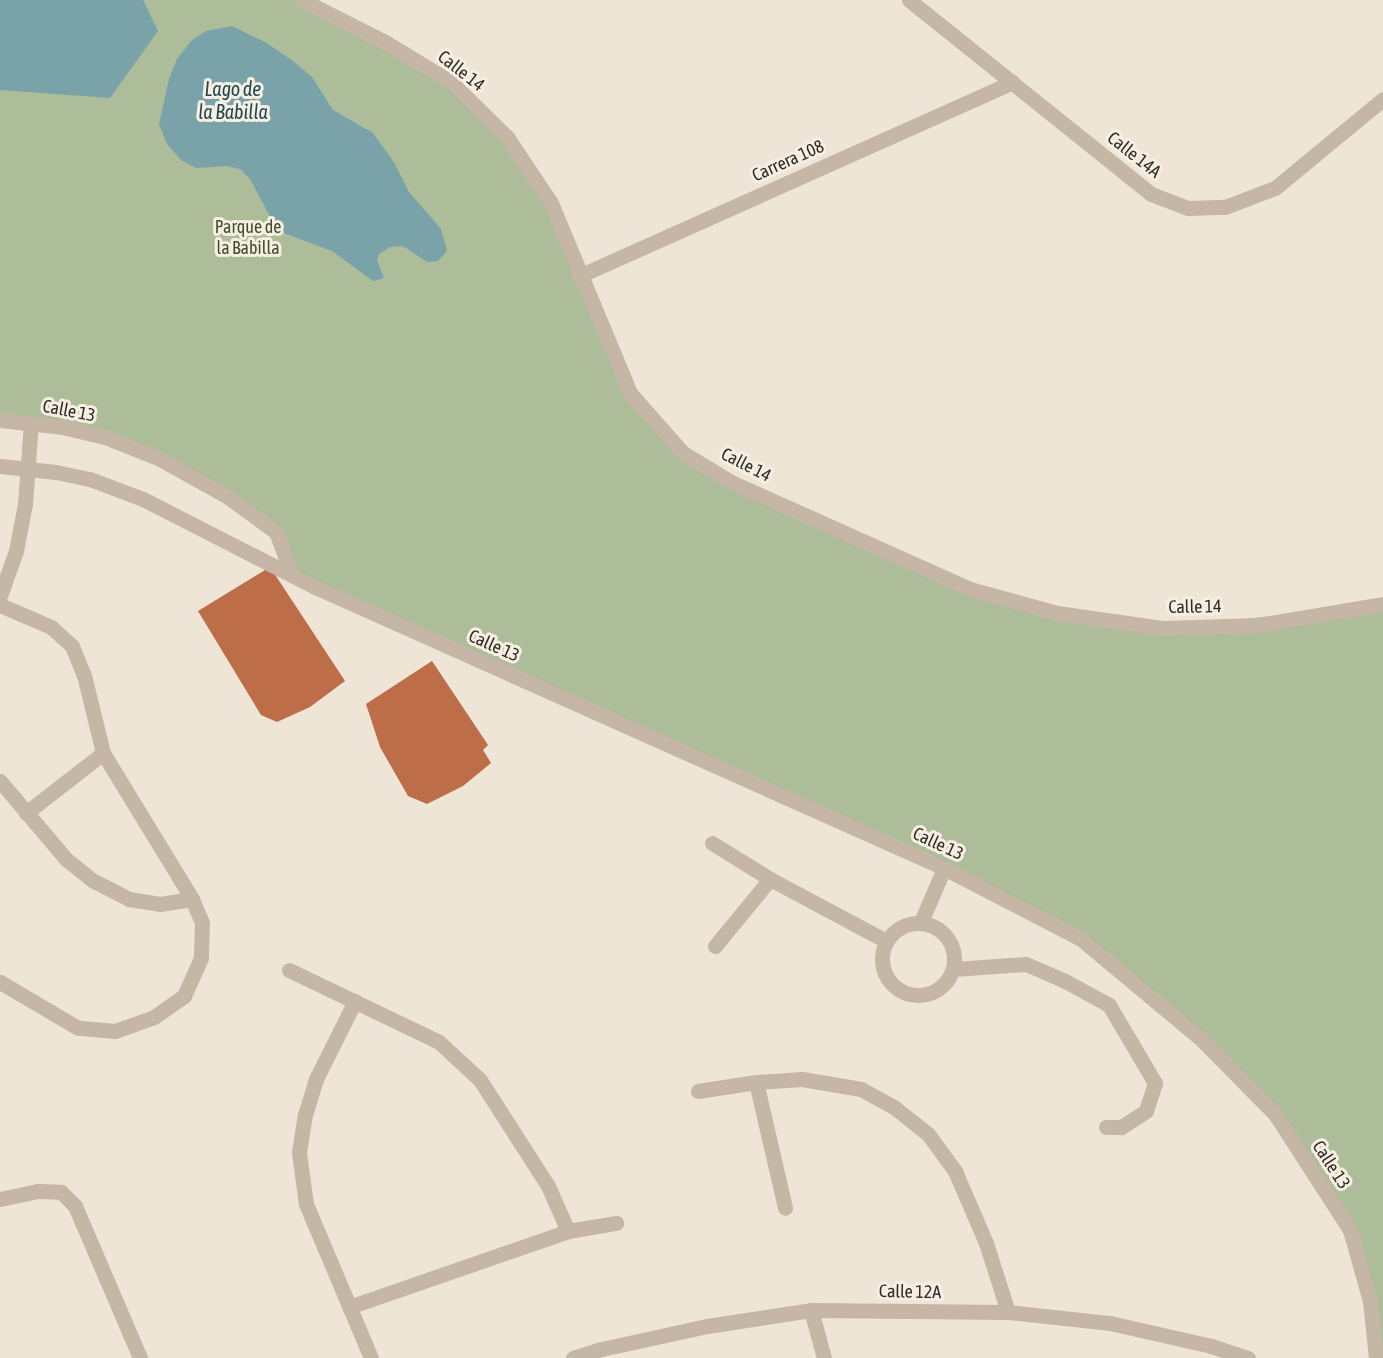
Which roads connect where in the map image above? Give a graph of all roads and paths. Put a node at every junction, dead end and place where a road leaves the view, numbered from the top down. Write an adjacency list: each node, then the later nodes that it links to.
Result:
1 (302, 0): 5 (street, Calle 14)
2 (909, 0): 3 (street, Calle 14A)
3 (1013, 82): 4 (street, Calle 14A); 5 (street, Carrera 108)
4 (1383, 99)
5 (579, 276): 12 (street, Calle 14)
6 (0, 420): 7 (street, Calle 13)
7 (32, 423): 9 (street); 10 (street, Calle 13)
8 (0, 466): 9 (street, Calle 13)
9 (26, 468): 10 (street, Calle 13); 11 (street)
10 (292, 575): 18 (street, Calle 13)
11 (0, 596)
12 (1383, 604)
13 (0, 605): 14 (street)
14 (103, 753): 16 (street); 20 (street)
15 (0, 781): 16 (street)
16 (26, 813): 20 (street)
17 (712, 843): 19 (street)
18 (944, 868): 21 (street); 45 (street, Calle 13)
19 (770, 879): 22 (street); 23 (street)
20 (192, 899): 26 (street)
21 (921, 921): 22 (street); 24 (street)
22 (886, 941): 24 (street)
23 (715, 946)
24 (954, 969): 30 (street)
25 (289, 970): 27 (street)
26 (0, 982)
27 (355, 1001): 34 (street); 35 (street)
28 (756, 1082): 29 (street); 32 (street); 37 (street)
29 (698, 1091)
30 (1106, 1127)
31 (0, 1199): 40 (street)
32 (785, 1208)
33 (616, 1223): 34 (street)
34 (568, 1231): 35 (street)
35 (349, 1307): 41 (street)
36 (811, 1310): 37 (street, Calle 12A); 39 (street, Calle 12A); 43 (street)
37 (1008, 1312): 38 (street, Calle 12A)
38 (1213, 1352): 44 (street, Calle 12A)
39 (598, 1354): 42 (street, Calle 12A)
40 (140, 1358)
41 (371, 1358)
42 (573, 1358)
43 (824, 1358)
44 (1248, 1358)
45 (1376, 1358)

